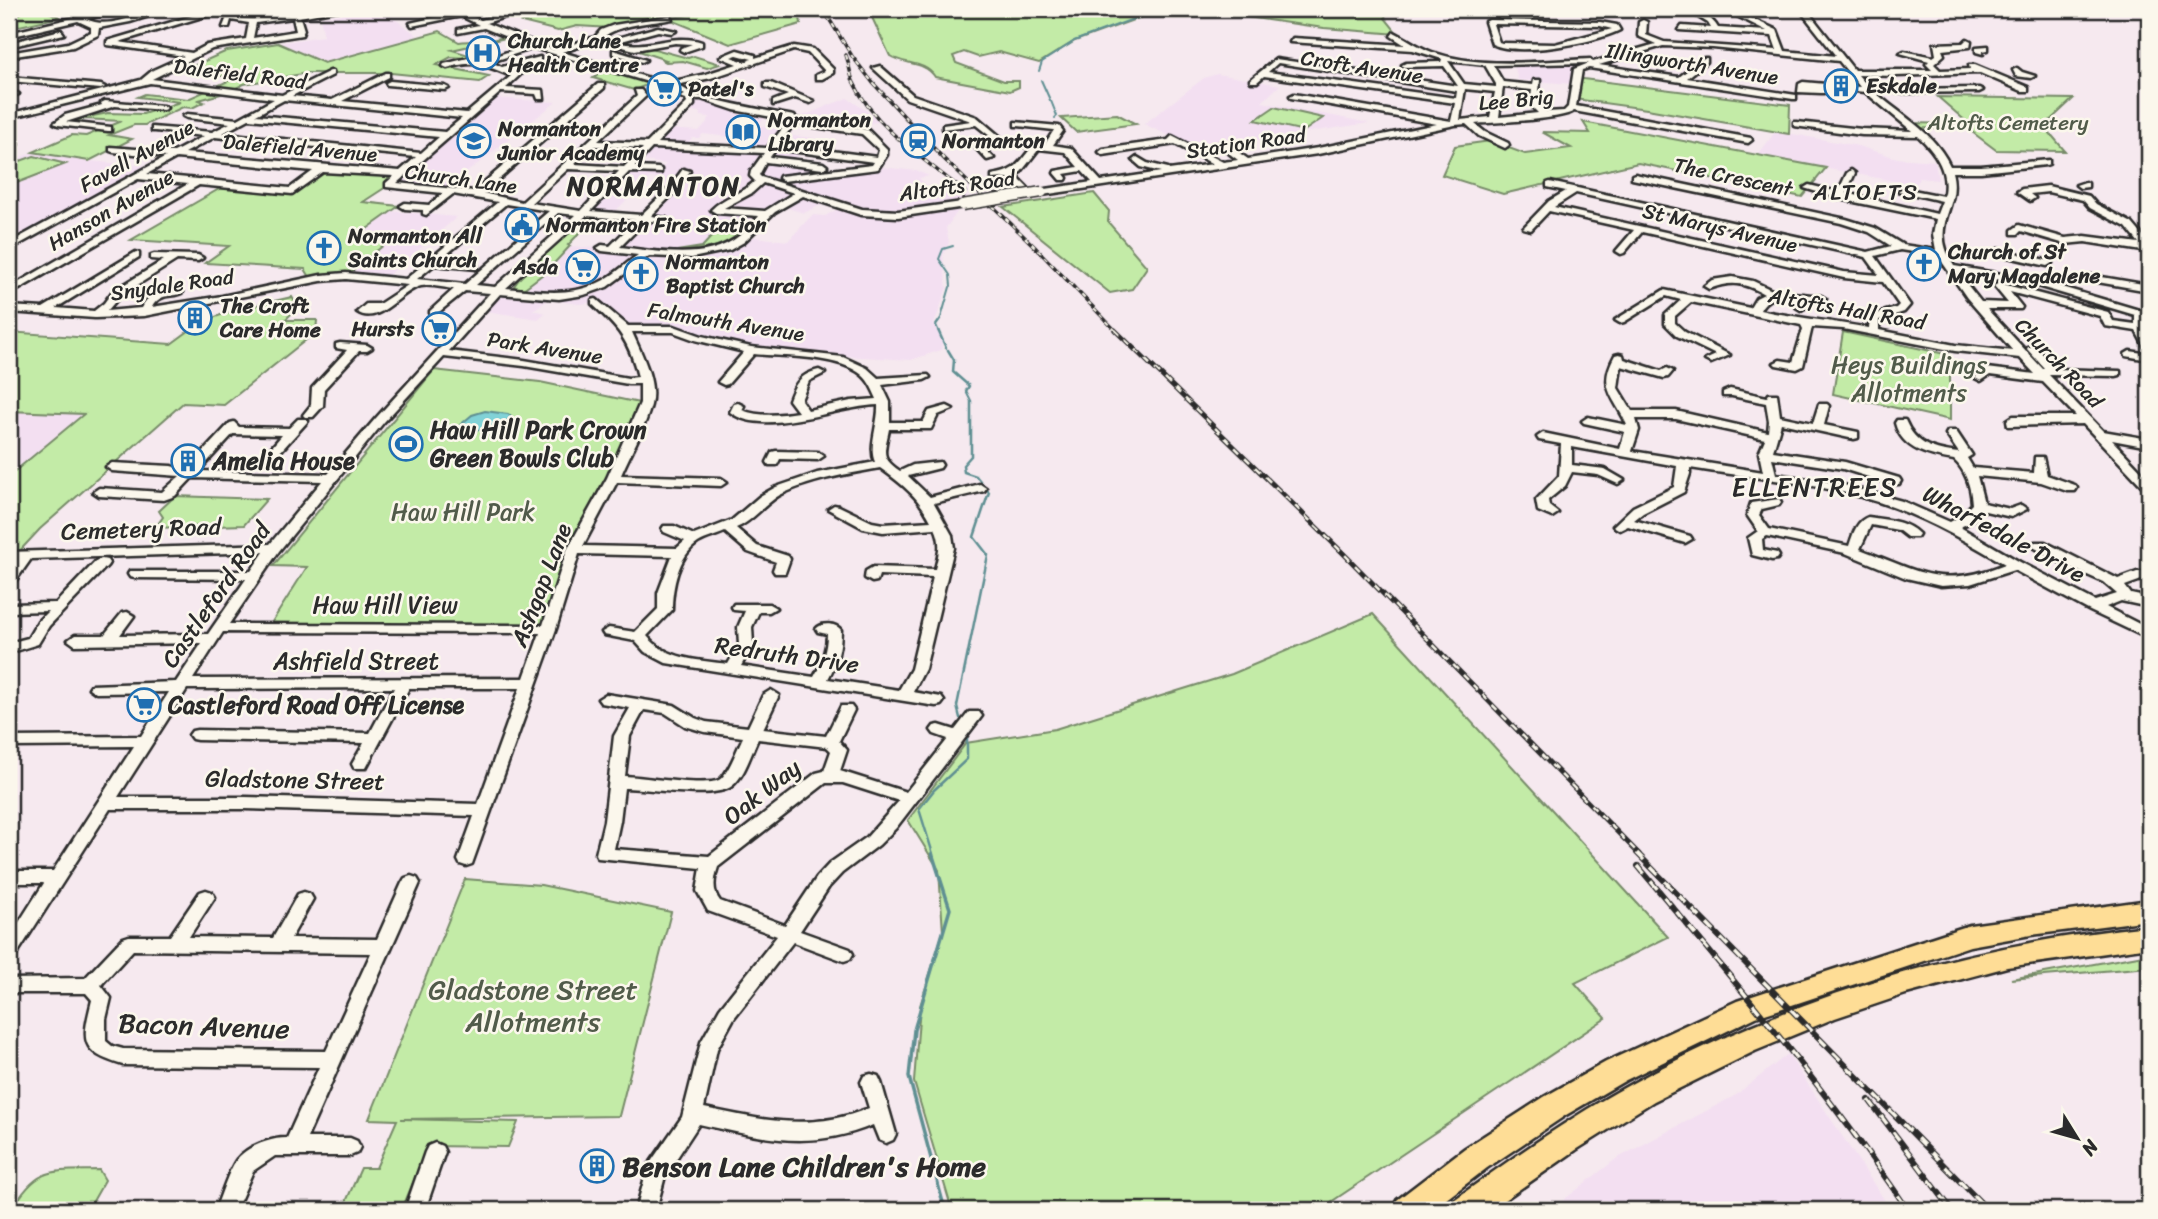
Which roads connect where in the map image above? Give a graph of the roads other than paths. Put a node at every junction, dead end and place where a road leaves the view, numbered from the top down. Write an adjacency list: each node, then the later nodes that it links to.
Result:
1 (22, 9): 15 (street)
2 (77, 9): 19 (street)
3 (119, 9): 19 (street)
4 (168, 9): 23 (street)
5 (233, 9): 16 (street)
6 (340, 9): 17 (street)
7 (449, 9): 12 (street); 18 (street)
8 (1688, 9): 34 (street)
9 (1726, 9): 40 (street)
10 (1802, 9): 63 (street)
11 (187, 12): 16 (street)
12 (408, 13)
13 (477, 13): 18 (street)
14 (512, 13): 25 (street)
15 (9, 15)
16 (201, 15): 30 (street)
17 (296, 15): 22 (street); 45 (street)
18 (466, 15): 24 (street); 25 (street)
19 (91, 16): 20 (street)
20 (78, 18): 29 (street); 39 (street)
21 (670, 18): 42 (street)
22 (253, 20): 28 (street); 45 (street)
23 (128, 21): 29 (street); 30 (street)
24 (412, 24)
25 (482, 24): 35 (street); 35 (street)
26 (647, 24): 33 (street)
27 (1653, 24): 48 (street)
28 (226, 25)
29 (95, 26): 43 (street)
30 (158, 28): 47 (street)
31 (1679, 28): 34 (street)
32 (9, 29): 39 (street)
33 (658, 29): 36 (street); 46 (street)
34 (1716, 30): 40 (street)
35 (494, 31): 50 (street)
36 (671, 31)
37 (61, 32): 41 (street)
38 (1310, 33): 53 (street)
39 (13, 34): 41 (street)
40 (1776, 34): 57 (street)
41 (35, 38): 49 (street)
42 (598, 39): 46 (street); 56 (street)
43 (83, 40): 47 (street); 58 (street)
44 (1293, 40): 53 (street)
45 (249, 41): 59 (street)
46 (610, 42): 52 (street)
47 (110, 43): 59 (street)
48 (1663, 44): 57 (street); 67 (street)
49 (9, 45)
50 (535, 46): 56 (street); 69 (street)
51 (1526, 46): 51 (street); 72 (street)
52 (628, 48): 54 (street); 64 (street)
53 (1413, 48): 66 (street)
54 (684, 50)
55 (1981, 50): 65 (street)
56 (554, 52): 95 (street)
57 (1782, 54): 63 (street)
58 (9, 55)
59 (194, 55): 93 (street)
60 (1910, 55): 65 (street)
61 (752, 57): 73 (street)
62 (537, 58): 78 (street)
63 (1842, 58): 80 (street)
64 (642, 60)
65 (1934, 60): 81 (street)
66 (1446, 61): 71 (street); 74 (street); 98 (street)
67 (1598, 61): 70 (street); 75 (street)
68 (1702, 61): 91 (street)
69 (484, 62): 76 (street); 78 (street)
70 (1567, 62): 72 (street); 75 (street, Illingworth Avenue)
71 (1488, 63): 72 (street); 99 (street)
72 (1537, 63)
73 (744, 64): 87 (street); 88 (street)
74 (1406, 65)
75 (1584, 65): 91 (street, Illingworth Avenue); 122 (street, Lee Brig)
76 (447, 66)
77 (877, 68): 133 (street)
78 (503, 69): 104 (street)
79 (682, 69): 87 (street)
80 (1852, 72): 85 (street); 105 (street)
81 (1938, 72): 84 (street); 89 (street)
82 (330, 73): 114 (street, Favell Avenue)
83 (1262, 73): 92 (street); 98 (street); 118 (street, Croft Avenue)
84 (1922, 73): 85 (street); 103 (street)
85 (1875, 74): 103 (street)
86 (2031, 76): 89 (street)
87 (701, 77): 95 (street)
88 (819, 77)
89 (1998, 77): 107 (street)
90 (9, 79): 101 (street)
91 (1679, 79): 113 (street, Illingworth Avenue)
92 (1254, 80)
93 (144, 81): 101 (street, Dalefield Road); 114 (street, Dalefield Road)
94 (538, 81): 108 (street)
95 (667, 85): 112 (street)
96 (768, 85): 110 (street)
97 (601, 86): 197 (street)
98 (1462, 87): 99 (street); 118 (street)
99 (1499, 87): 127 (street); 131 (street)
100 (1821, 87): 105 (street)
101 (113, 88): 116 (street, Dalefield Road)
102 (549, 88): 108 (street)
103 (1957, 89): 106 (street)
104 (500, 90): 108 (street); 126 (street, Church Lane)
105 (1867, 90): 141 (street)
106 (1979, 90)
107 (2025, 90)
108 (525, 91)
109 (638, 92): 148 (street)
110 (793, 96): 117 (street); 120 (street)
111 (1294, 96): 134 (street)
112 (686, 97): 115 (street); 115 (street); 153 (street, Castleford Road)
113 (1793, 97)
114 (284, 98): 119 (street, Dalefield Road); 129 (street, Favell Avenue)
115 (704, 99): 130 (street)
116 (70, 100): 121 (street); 128 (street, Dalefield Road)
117 (810, 101)
118 (1457, 101): 134 (street)
119 (334, 103): 124 (street, Dalefield Road); 124 (street)
120 (776, 103)
121 (114, 104): 123 (street); 138 (street)
122 (1572, 107): 127 (street, Lee Brig); 146 (street)
123 (163, 108)
124 (408, 110): 126 (street, Dalefield Road)
125 (187, 116): 129 (street)
126 (470, 116): 143 (street, Church Lane)
127 (1546, 116): 131 (street, Lee Brig)
128 (9, 117)
129 (243, 119): 142 (street, Favell Avenue); 143 (street)
130 (793, 119): 158 (street); 164 (street)
131 (1494, 120): 132 (street, Lee Brig)
132 (1467, 121): 134 (street, Lee Brig); 152 (street)
133 (979, 122): 137 (street); 145 (street)
134 (1450, 123): 166 (street, Station Road)
135 (1018, 124): 154 (street)
136 (1797, 124): 141 (street)
137 (946, 127)
138 (108, 129)
139 (155, 129): 142 (street)
140 (1755, 130): 146 (street)
141 (1921, 134): 173 (street)
142 (213, 135): 161 (street, Favell Avenue); 162 (street)
143 (446, 135): 162 (street, Church Lane)
144 (638, 136): 149 (street)
145 (995, 139): 150 (street); 163 (street)
146 (1748, 139): 157 (street)
147 (9, 140): 155 (street)
148 (592, 143): 149 (street); 169 (street)
149 (627, 144): 153 (street)
150 (1037, 145): 154 (street); 179 (street)
151 (1222, 145): 166 (street)
152 (1505, 145)
153 (650, 146): 158 (street); 172 (street, Castleford Road)
154 (1048, 146): 170 (street)
155 (9, 149)
156 (113, 149): 161 (street, Dalefield Avenue)
157 (1741, 150)
158 (770, 152): 160 (street); 175 (street); 184 (street)
159 (1102, 152): 168 (street)
160 (838, 154): 164 (street); 175 (street)
161 (175, 155): 171 (street, Dalefield Avenue); 180 (street, Favell Avenue)
162 (421, 155): 178 (street, Church Lane)
163 (990, 158)
164 (880, 160): 175 (street)
165 (1141, 161): 177 (street)
166 (1245, 161): 168 (street, Station Road)
167 (2046, 162): 173 (street)
168 (1220, 164): 177 (street, Station Road)
169 (567, 166): 172 (street); 204 (street)
170 (1084, 168): 186 (street); 188 (street)
171 (321, 169): 178 (street, Dalefield Avenue); 187 (street)
172 (625, 169): 174 (street); 208 (street, Castleford Road)
173 (1947, 169): 202 (street, Church Road)
174 (658, 170)
175 (820, 170): 185 (street)
176 (686, 171): 211 (street)
177 (1169, 171): 188 (street, Station Road)
178 (400, 174): 194 (street, Church Lane)
179 (1010, 175): 182 (street); 192 (street)
180 (136, 176): 187 (street); 216 (street, Favell Avenue)
181 (1852, 176): 200 (street)
182 (995, 177)
183 (1635, 177): 217 (street, The Crescent)
184 (758, 178): 198 (street, Altofts Road); 209 (street)
185 (783, 178)
186 (1063, 178)
187 (197, 182): 241 (street, Hanson Avenue)
188 (1098, 183): 196 (street, Station Road)
189 (2081, 184): 199 (street)
190 (1550, 185): 195 (street)
191 (1810, 188): 200 (street)
192 (1025, 190)
193 (1903, 190): 202 (street)
194 (452, 191): 197 (street, Church Lane); 205 (street)
195 (1573, 191): 206 (street); 223 (street)
196 (1042, 192): 198 (street, Altofts Road, bridge)
197 (476, 194): 203 (street, Church Lane)
198 (800, 194): 209 (street)
199 (2074, 194): 201 (street); 218 (street)
200 (1840, 196): 210 (street)
201 (2023, 196)
202 (1946, 199): 210 (street, Church Road)
203 (504, 201): 204 (street, Church Lane); 226 (street)
204 (524, 205): 207 (street, Church Lane)
205 (405, 206)
206 (1548, 208): 213 (street); 214 (street, St Marys Avenue)
207 (556, 210): 208 (street, Church Lane); 238 (street)
208 (581, 213): 211 (street, Church Lane); 240 (street, Castleford Road)
209 (766, 214): 221 (street)
210 (1939, 217): 222 (street, Church Road)
211 (642, 218): 212 (street, Church Lane); 221 (street)
212 (663, 220)
213 (1528, 228)
214 (1640, 229): 219 (street); 232 (street, St Marys Avenue)
215 (2015, 232): 218 (street)
216 (9, 247)
217 (1900, 247): 222 (street, The Crescent); 223 (street)
218 (2148, 248)
219 (1621, 251)
220 (1998, 252): 235 (street)
221 (647, 253): 236 (street)
222 (1941, 254): 228 (street, Church Road)
223 (1869, 255): 232 (street)
224 (198, 258): 225 (street)
225 (173, 259): 231 (street); 252 (street)
226 (432, 262): 227 (street); 233 (street)
227 (473, 267)
228 (1951, 269): 234 (street); 248 (street, Church Road)
229 (121, 270): 231 (street)
230 (2108, 271): 239 (street)
231 (148, 274): 255 (street)
232 (1885, 279): 261 (street)
233 (414, 281): 238 (street, Snydale Road); 249 (street); 253 (street, Snydale Road)
234 (1998, 281): 235 (street); 248 (street); 259 (street)
235 (2038, 283): 256 (street)
236 (601, 286): 243 (street); 247 (street)
237 (1709, 286): 244 (street)
238 (465, 287): 240 (street, Snydale Road); 254 (street)
239 (2149, 289)
240 (497, 291): 243 (street, Snydale Road); 266 (street, Castleford Road)
241 (9, 292)
242 (178, 292): 253 (street)
243 (573, 294): 247 (street)
244 (1771, 294): 246 (street); 251 (street)
245 (1689, 298): 251 (street, Altofts Hall Road); 257 (street, Altofts Hall Road); 269 (street)
246 (1821, 299)
247 (596, 302): 260 (street, Ashgap Lane)
248 (1978, 305): 265 (street, Church Road)
249 (381, 307)
250 (9, 309): 252 (street, Snydale Road)
251 (1754, 311): 258 (street, Altofts Hall Road)
252 (43, 312): 255 (street, Snydale Road)
253 (144, 313): 255 (street, Snydale Road)
254 (434, 313)
255 (95, 314)
256 (2144, 314): 259 (street)
257 (1620, 320)
258 (1805, 323): 261 (street, Altofts Hall Road); 270 (street)
259 (2140, 328): 263 (street)
260 (625, 329): 264 (street, Falmouth Avenue); 276 (street, Ashgap Lane)
261 (1874, 332): 265 (street, Altofts Hall Road)
262 (340, 346): 295 (street)
263 (2149, 346)
264 (751, 350): 277 (street); 278 (street, Falmouth Avenue)
265 (2028, 352): 273 (street, Church Road)
266 (441, 353): 276 (street, Park Avenue); 320 (street, Castleford Road)
267 (2130, 354): 268 (street)
268 (2149, 356)
269 (1711, 360)
270 (1780, 363)
271 (1667, 371): 286 (street)
272 (810, 373): 285 (street)
273 (2047, 375): 275 (street); 279 (street); 289 (street, Church Road)
274 (924, 377): 278 (street)
275 (1981, 378)
276 (644, 380): 321 (street, Ashgap Lane)
277 (724, 382)
278 (875, 382): 281 (street)
279 (2120, 386)
280 (1729, 391): 287 (street)
281 (884, 402): 285 (street); 291 (street)
282 (1823, 406): 293 (street)
283 (939, 409): 291 (street)
284 (734, 411): 285 (street)
285 (804, 412)
286 (1629, 415): 294 (street); 299 (street)
287 (1774, 418): 293 (street); 299 (street)
288 (2011, 420): 289 (street)
289 (2088, 420): 297 (street, Church Road)
290 (1588, 421): 294 (street)
291 (884, 425): 309 (street)
292 (1886, 425): 306 (street)
293 (1818, 427): 298 (street)
294 (1633, 430): 305 (street)
295 (292, 432): 303 (street); 316 (street)
296 (1952, 434): 306 (street)
297 (2101, 434): 302 (street); 326 (street, Church Road)
298 (1854, 435)
299 (1770, 436): 304 (street)
300 (1543, 437): 301 (street, Wharfedale Drive)
301 (1568, 442): 305 (street, Wharfedale Drive); 313 (street)
302 (2149, 443)
303 (276, 449)
304 (1765, 453): 319 (street); 325 (street)
305 (1625, 454): 310 (street, Wharfedale Drive)
306 (1958, 457): 314 (street)
307 (2039, 460): 322 (street)
308 (772, 462): 318 (street)
309 (882, 464): 317 (street); 318 (street)
310 (1683, 464): 319 (street, Wharfedale Drive); 343 (street)
311 (112, 467): 316 (street)
312 (929, 468): 317 (street)
313 (1567, 468): 323 (street); 335 (street)
314 (1968, 471): 322 (street); 333 (street)
315 (132, 474): 330 (street)
316 (189, 474): 320 (street); 330 (street)
317 (900, 475): 332 (street)
318 (821, 476): 339 (street)
319 (1770, 476): 338 (street, Wharfedale Drive)
320 (332, 478): 346 (street, Castleford Road)
321 (613, 478): 324 (street); 347 (street, Ashgap Lane)
322 (2043, 478): 328 (street)
323 (1618, 480)
324 (721, 482)
325 (1891, 482)
326 (2149, 485)
327 (980, 488): 332 (street)
328 (2071, 488)
329 (99, 492): 330 (street)
330 (120, 493)
331 (1765, 500): 342 (street)
332 (927, 501): 337 (street)
333 (1978, 505): 336 (street); 338 (street)
334 (847, 510): 337 (street)
335 (1543, 510)
336 (2021, 512)
337 (939, 524): 357 (street)
338 (1951, 527): 354 (street, Wharfedale Drive)
339 (728, 528): 344 (street); 356 (street)
340 (669, 529): 344 (street)
341 (1911, 530): 348 (street)
342 (1765, 532): 348 (street); 352 (street)
343 (1685, 539)
344 (694, 540): 349 (street)
345 (2040, 545): 362 (street)
346 (274, 548): 351 (street, Cemetery Road); 359 (street, Castleford Road)
347 (575, 550): 349 (street); 369 (street, Ashgap Lane)
348 (1852, 551): 354 (street)
349 (680, 552): 374 (street)
350 (9, 556): 351 (street, Cemetery Road)
351 (27, 556): 361 (street)
352 (1772, 556)
353 (121, 560): 364 (street)
354 (2015, 565): 367 (street, Wharfedale Drive)
355 (2116, 568): 362 (street)
356 (780, 570)
357 (941, 573): 360 (street); 385 (street)
358 (135, 574): 359 (street)
359 (256, 575): 372 (street, Castleford Road)
360 (872, 578)
361 (9, 580)
362 (2122, 590): 363 (street); 367 (street)
363 (2149, 603)
364 (60, 607): 366 (street); 377 (street)
365 (754, 607): 378 (street)
366 (9, 608)
367 (2095, 608): 373 (street, Wharfedale Drive)
368 (127, 616): 376 (street)
369 (550, 629): 372 (street, Haw Hill View); 380 (street, Ashgap Lane)
370 (823, 629): 379 (street)
371 (609, 632): 374 (street, Redruth Drive)
372 (216, 633): 376 (street, Haw Hill View); 382 (street, Castleford Road)
373 (2149, 635)
374 (640, 637): 378 (street, Redruth Drive)
375 (75, 640): 376 (street, Haw Hill View)
376 (108, 640)
377 (9, 648)
378 (732, 669): 379 (street, Redruth Drive)
379 (819, 682): 385 (street, Redruth Drive)
380 (529, 683): 381 (street, Ashfield Street); 404 (street, Ashgap Lane)
381 (404, 684): 382 (street, Ashfield Street); 395 (street)
382 (182, 685): 383 (street, Ashfield Street); 396 (street, Castleford Road)
383 (96, 688)
384 (771, 695): 392 (street)
385 (904, 695): 387 (street, Redruth Drive)
386 (606, 699): 388 (street, Oak Way)
387 (936, 701)
388 (640, 704): 392 (street, Oak Way); 401 (street)
389 (846, 709): 398 (street)
390 (974, 716): 394 (street)
391 (939, 730): 394 (street)
392 (753, 732): 398 (street, Oak Way); 401 (street)
393 (197, 735): 395 (street)
394 (957, 736): 402 (street)
395 (376, 738): 399 (street)
396 (145, 741): 397 (street); 403 (street, Castleford Road)
397 (9, 742)
398 (831, 742): 400 (street, Oak Way)
399 (360, 764)
400 (830, 776): 402 (street); 406 (street, Oak Way)
401 (618, 782): 406 (street)
402 (909, 799): 413 (street)
403 (106, 803): 404 (street, Gladstone Street); 408 (street, Castleford Road)
404 (484, 810): 405 (street, Ashgap Lane)
405 (466, 860)
406 (712, 863): 413 (street)
407 (9, 877): 408 (street)
408 (58, 877): 418 (street, Castleford Road)
409 (411, 883): 417 (street)
410 (205, 897): 415 (street)
411 (304, 899): 416 (street)
412 (2149, 910): 433 (highway)
413 (788, 935): 419 (street); 425 (street)
414 (2149, 936): 434 (highway)
415 (175, 943): 416 (street); 420 (street)
416 (278, 945): 417 (street)
417 (383, 946): 422 (street)
418 (9, 952)
419 (844, 954)
420 (90, 985): 421 (street, Bacon Avenue); 422 (street, Bacon Avenue)
421 (9, 986)
422 (333, 1059): 427 (street)
423 (871, 1083): 424 (street)
424 (880, 1113): 425 (street); 426 (street)
425 (693, 1114): 432 (street)
426 (886, 1134)
427 (293, 1146): 428 (street); 430 (street)
428 (350, 1147)
429 (435, 1152): 431 (street)
430 (226, 1210)
431 (415, 1210)
432 (646, 1210)
433 (1408, 1210)
434 (1465, 1210)

